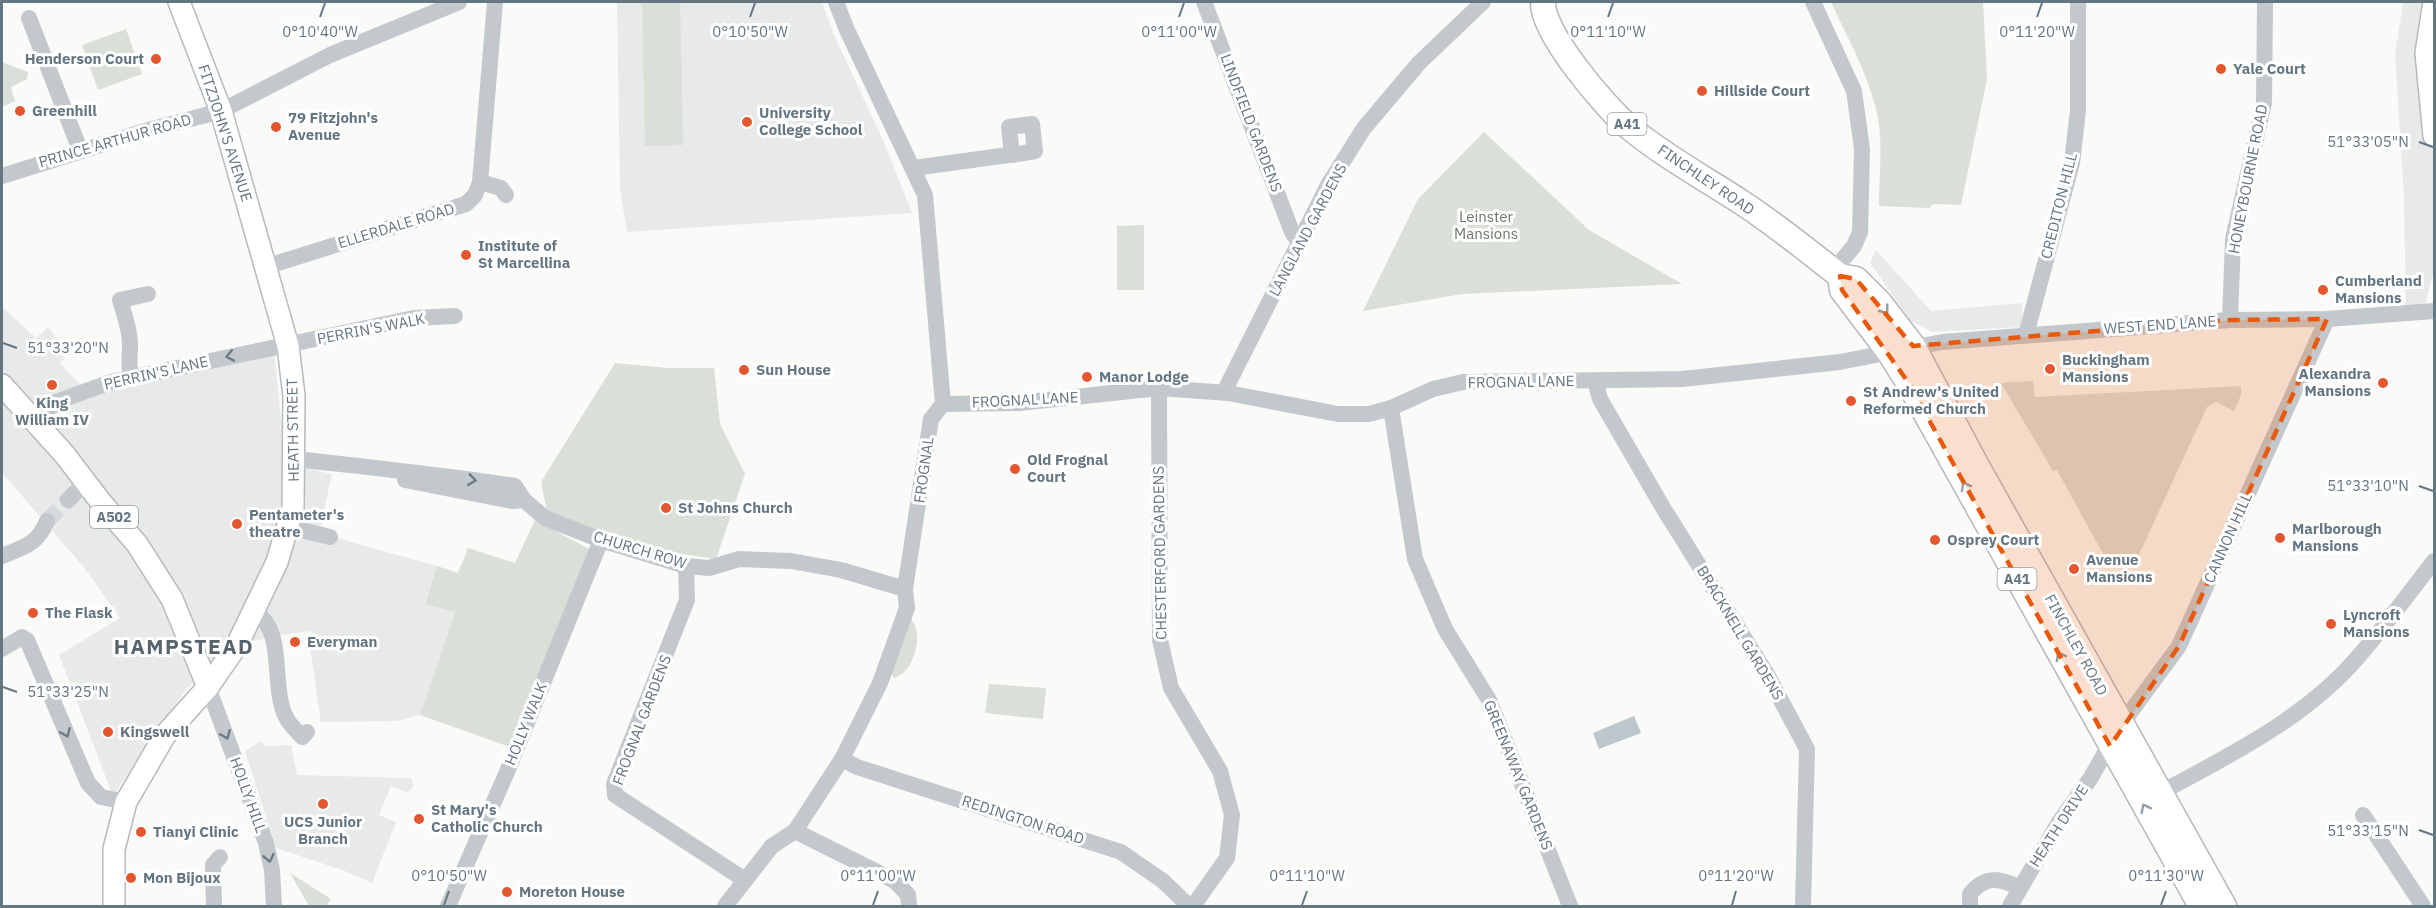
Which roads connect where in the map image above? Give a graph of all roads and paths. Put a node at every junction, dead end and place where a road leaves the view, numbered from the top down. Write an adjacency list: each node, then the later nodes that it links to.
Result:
1 (179, 2): 13 (main road, FITZJOHN'S AVENUE)
2 (459, 2): 13 (street, PRINCE ARTHUR ROAD)
3 (495, 2): 19 (street)
4 (836, 2): 17 (street)
5 (1204, 2): 21 (street, LINDFIELD GARDENS)
6 (1483, 2): 21 (street, LANGLAND GARDENS)
7 (1814, 2): 23 (street)
8 (2078, 2): 29 (street, CREDITON HILL)
9 (2265, 2): 28 (street, HONEYBOURNE ROAD)
10 (1537, 5): 23 (highway, FINCHLEY ROAD / A41)
11 (2434, 6): 14 (main road)
12 (29, 18): 15 (street)
13 (221, 111): 15 (street, PRINCE ARTHUR ROAD); 22 (main road, FITZJOHN'S AVENUE)
14 (2434, 136)
15 (80, 150): 18 (street, PRINCE ARTHUR ROAD)
16 (1012, 155): 17 (street)
17 (914, 168): 38 (street)
18 (2, 176)
19 (480, 182): 20 (street); 22 (street, ELLERDALE ROAD)
20 (506, 195)
21 (1300, 244): 37 (street, LANGLAND GARDENS)
22 (265, 267): 30 (main road, HEATH STREET)
23 (1837, 274): 31 (highway, FINCHLEY ROAD / A41, one-way to 31); 32 (highway, FINCHLEY ROAD / A41)
24 (148, 294): 33 (street)
25 (2434, 309): 27 (street, WEST END LANE)
26 (455, 316): 30 (street, PERRIN'S WALK)
27 (2327, 319): 28 (street, WEST END LANE); 56 (street, CANNON HILL)
28 (2230, 320): 29 (street, WEST END LANE)
29 (2026, 336): 31 (street, WEST END LANE)
30 (288, 346): 33 (street, PERRIN'S LANE, one-way to 33); 41 (main road, HEATH STREET)
31 (1913, 346): 32 (street, WEST END LANE); 56 (highway, FINCHLEY ROAD / A41)
32 (1889, 352): 34 (street, FROGNAL LANE); 56 (highway, FINCHLEY ROAD / A41, one-way to 32)
33 (131, 378): 40 (street, PERRIN'S LANE)
34 (1595, 381): 39 (street, FROGNAL LANE); 74 (street, BRACKNELL GARDENS)
35 (2, 385): 40 (main road, A502)
36 (1159, 388): 37 (street, FROGNAL LANE); 38 (street, FROGNAL LANE); 72 (street, CHESTERFORD GARDENS)
37 (1227, 393): 39 (street, FROGNAL LANE)
38 (943, 404): 51 (street, FROGNAL)
39 (1391, 408): 73 (street, GREENAWAY GARDENS)
40 (34, 422): 42 (main road, A502)
41 (296, 459): 45 (main road, HEATH STREET); 47 (street, CHURCH ROW)
42 (85, 483): 43 (street); 54 (main road, A502)
43 (68, 500)
44 (46, 521): 48 (street)
45 (290, 527): 46 (street); 52 (main road, HEATH STREET)
46 (330, 537)
47 (601, 540): 50 (street, CHURCH ROW); 69 (street, HOLLY WALK)
48 (2, 556)
49 (2434, 561): 58 (street)
50 (686, 566): 51 (street, CHURCH ROW); 63 (street, FROGNAL GARDENS)
51 (905, 589): 57 (street, FROGNAL)
52 (254, 611): 54 (main road, HEATH STREET); 55 (street)
53 (2, 649): 59 (street, one-way to 59)
54 (208, 687): 59 (main road, HEATH STREET); 68 (street, HOLLY HILL, one-way to 68)
55 (307, 732)
56 (2115, 736): 58 (highway, FINCHLEY ROAD / A41); 64 (street, HEATH DRIVE); 77 (highway, FINCHLEY ROAD / A41, one-way to 56)
57 (842, 759): 61 (street, FROGNAL); 72 (street, REDINGTON ROAD)
58 (2160, 793): 78 (highway, FINCHLEY ROAD / A41)
59 (126, 802): 66 (main road, HEATH STREET)
60 (2363, 815): 79 (street)
61 (795, 831): 63 (street, FROGNAL); 71 (street)
62 (220, 857): 67 (street)
63 (744, 880): 70 (street, FROGNAL)
64 (2020, 888): 75 (street); 76 (street, HEATH DRIVE)
65 (2434, 900): 79 (street)
66 (114, 906)
67 (214, 906)
68 (274, 906)
69 (448, 906)
70 (724, 906)
71 (909, 906)
72 (1191, 906)
73 (1570, 906)
74 (1803, 906)
75 (1970, 906)
76 (2010, 906)
77 (2201, 906)
78 (2224, 906)
79 (2424, 906)

